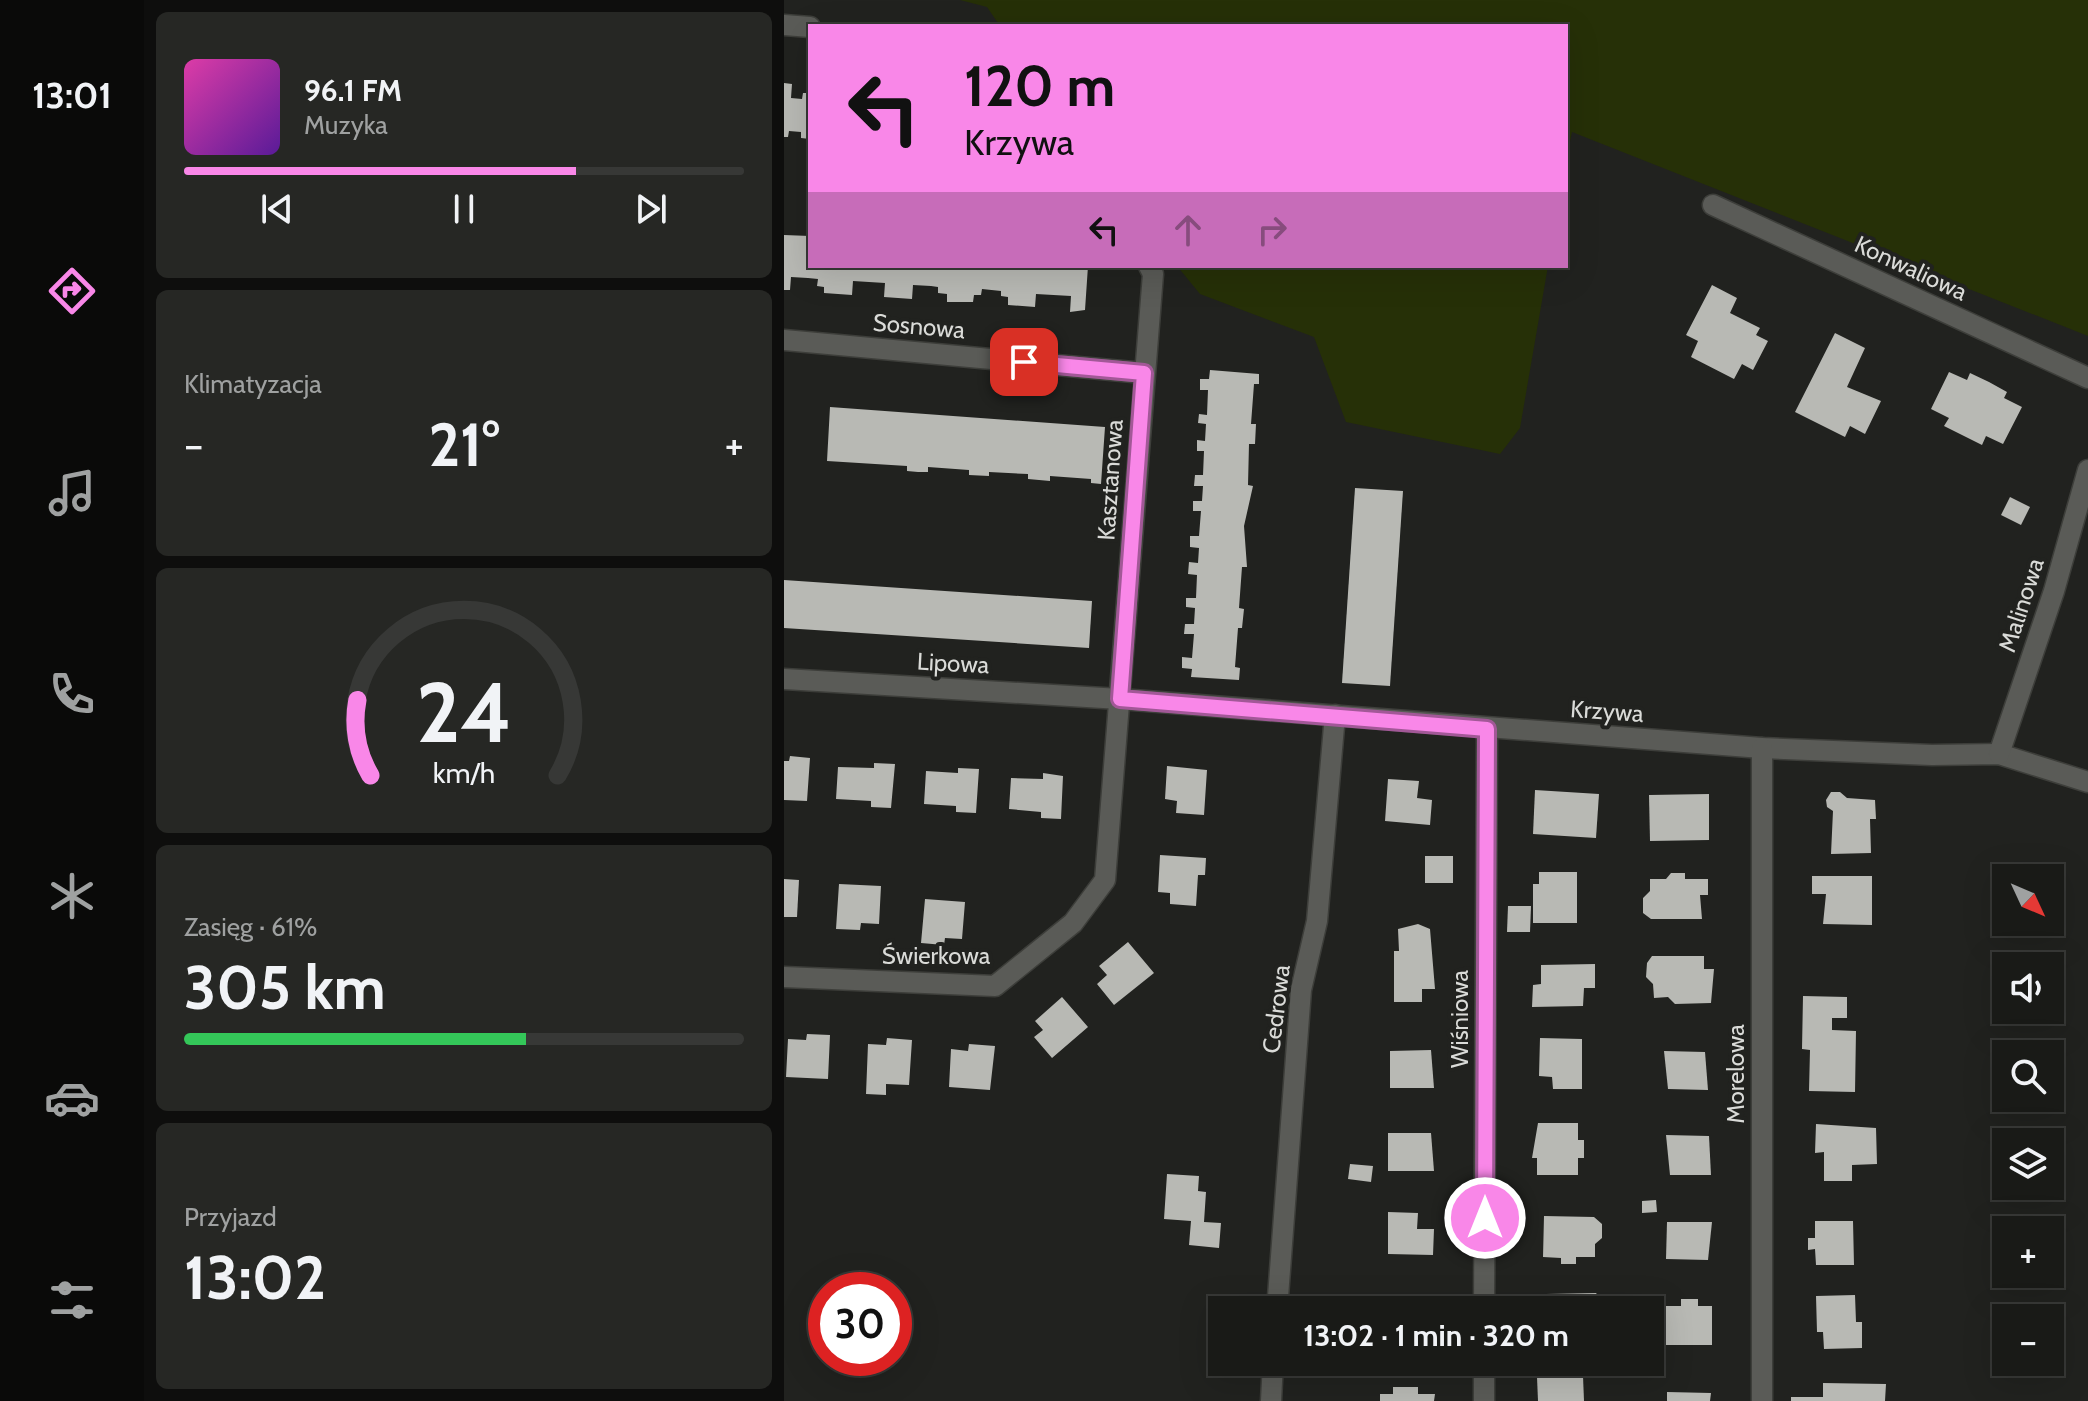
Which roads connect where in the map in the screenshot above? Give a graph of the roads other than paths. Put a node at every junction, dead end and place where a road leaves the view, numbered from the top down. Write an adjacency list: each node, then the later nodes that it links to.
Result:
1 (784, 25): 2 (street)
2 (808, 27)
3 (1713, 205): 7 (street, Konwaliowa)
4 (1150, 268): 6 (street, Kasztanowa)
5 (784, 340): 6 (street, Sosnowa)
6 (1144, 373): 10 (street, Kasztanowa)
7 (2088, 378)
8 (2088, 470): 14 (street, Malinowa)
9 (784, 679): 10 (street, Lipowa)
10 (1120, 699): 11 (street, Krzywa); 16 (street, Świerkowa)
11 (1335, 715): 12 (street, Krzywa); 17 (street, Cedrowa)
12 (1487, 729): 13 (street, Krzywa); 18 (street, Wiśniowa)
13 (1762, 748): 14 (street, Krzywa); 23 (street, Morelowa)
14 (1999, 754): 15 (street, Krzywa)
15 (2088, 782)
16 (784, 977)
17 (1278, 1296)
18 (1484, 1296)
19 (1272, 1376): 21 (street)
20 (1484, 1376): 22 (street)
21 (1271, 1401)
22 (1484, 1401)
23 (1762, 1401)

